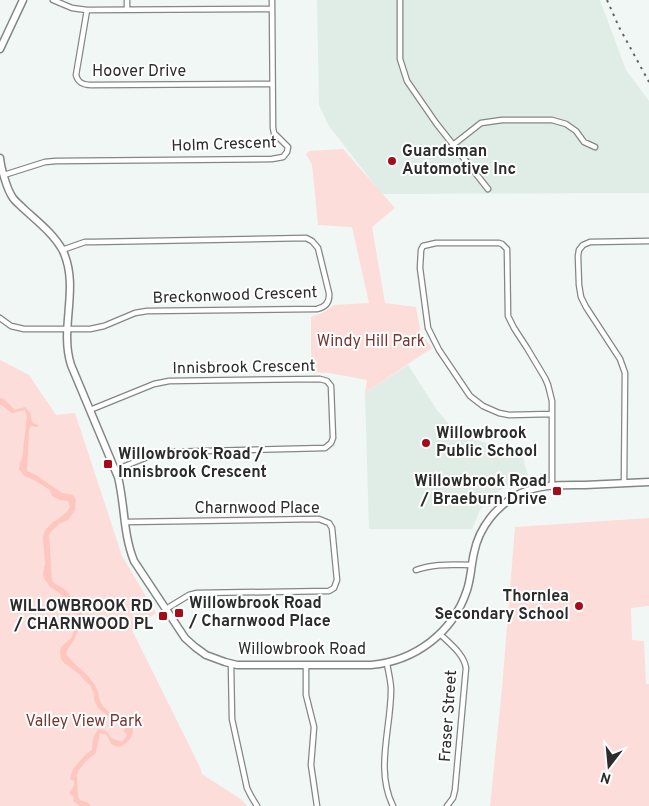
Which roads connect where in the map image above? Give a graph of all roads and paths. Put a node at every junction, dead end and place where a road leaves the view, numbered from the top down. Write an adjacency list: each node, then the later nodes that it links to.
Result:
1 (23, 0): 9 (street)
2 (53, 0): 7 (street)
3 (127, 0): 8 (street)
4 (272, 0): 6 (street, Holm Crescent)
5 (400, 0): 11 (street)
6 (272, 9): 8 (street); 10 (street, Holm Crescent)
7 (87, 10): 8 (street); 10 (street, Hoover Drive)
8 (127, 10)
9 (0, 49)
10 (272, 84): 14 (street, Holm Crescent)
11 (453, 145): 12 (street); 15 (street)
12 (595, 146)
13 (0, 158): 14 (street, Willowbrook Road)
14 (4, 174): 17 (street, Willowbrook Road)
15 (488, 189)
16 (649, 241): 24 (street)
17 (62, 250): 19 (street, Willowbrook Road); 19 (street, Breckonwood Crescent)
18 (0, 318): 19 (street)
19 (67, 329): 20 (street, Willowbrook Road)
20 (90, 410): 22 (street, Willowbrook Road); 22 (street, Innisbrook Crescent)
21 (552, 414): 21 (street); 25 (street)
22 (115, 470): 26 (street, Willowbrook Road)
23 (649, 482): 24 (street, Willowbrook Road)
24 (624, 483): 25 (street, Willowbrook Road)
25 (552, 486): 27 (street, Willowbrook Road)
26 (125, 522): 29 (street, Willowbrook Road); 29 (street, Charnwood Place)
27 (472, 565): 28 (street); 30 (street, Willowbrook Road)
28 (416, 570)
29 (166, 609): 32 (street, Willowbrook Road)
30 (440, 634): 31 (street, Willowbrook Road); 37 (street, Fraser Street)
31 (386, 663): 33 (street, Willowbrook Road); 36 (street)
32 (231, 664): 33 (street, Willowbrook Road); 34 (street)
33 (306, 665): 35 (street)
34 (257, 806)
35 (316, 806)
36 (393, 806)
37 (447, 806)

